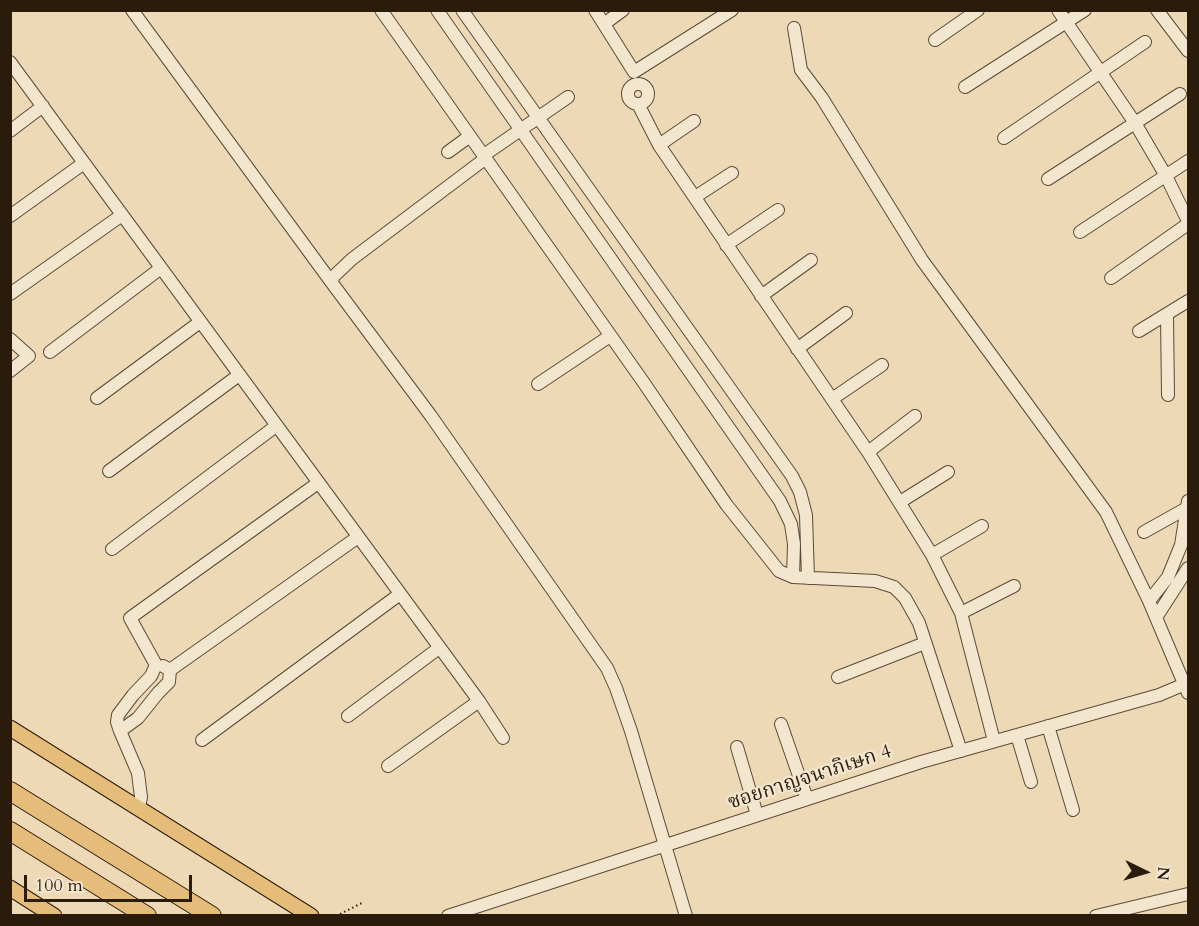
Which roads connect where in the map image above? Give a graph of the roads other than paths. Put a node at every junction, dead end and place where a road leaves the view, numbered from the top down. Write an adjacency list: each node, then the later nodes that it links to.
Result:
1 (132, 10): 52 (street)
2 (381, 10): 32 (street)
3 (437, 10): 26 (street)
4 (462, 10): 24 (street)
5 (595, 10): 13 (street)
6 (623, 10): 13 (street)
7 (732, 10): 20 (street)
8 (978, 10): 15 (street)
9 (1058, 10): 12 (street)
10 (1085, 10): 12 (street)
11 (1157, 10): 17 (street)
12 (1067, 23): 19 (street); 21 (street)
13 (604, 24): 20 (street)
14 (794, 28): 89 (street)
15 (934, 40)
16 (1145, 42): 19 (street)
17 (1188, 51)
18 (10, 62): 25 (street)
19 (1100, 72): 29 (street); 33 (street)
20 (636, 78): 34 (street)
21 (965, 87)
22 (1180, 94): 29 (street)
23 (568, 97): 27 (street)
24 (524, 98): 26 (street); 27 (street)
25 (43, 106): 31 (street); 38 (street)
26 (507, 110): 30 (street)
27 (538, 118): 30 (street); 86 (street)
28 (694, 121): 34 (street)
29 (1135, 123): 40 (street); 41 (street)
30 (521, 130): 36 (street); 85 (street)
31 (10, 131)
32 (470, 136): 35 (street); 36 (street)
33 (1004, 138)
34 (659, 145): 42 (street)
35 (448, 152)
36 (485, 157): 52 (street); 60 (street)
37 (1188, 161): 40 (street)
38 (84, 163): 44 (street); 45 (street)
39 (732, 172): 42 (street)
40 (1166, 176): 46 (street); 47 (street)
41 (1048, 179)
42 (695, 197): 48 (street)
43 (778, 210): 48 (street)
44 (122, 215): 50 (street); 53 (street)
45 (10, 216)
46 (1188, 222): 51 (street)
47 (1080, 232)
48 (726, 245): 54 (street)
49 (811, 260): 54 (street)
50 (161, 268): 58 (street); 63 (street)
51 (1111, 278)
52 (332, 283): 118 (street)
53 (10, 294)
54 (761, 296): 62 (street)
55 (1188, 302): 57 (street)
56 (846, 314): 62 (street)
57 (1167, 316): 59 (street); 68 (street)
58 (200, 322): 66 (street); 69 (street)
59 (1139, 331)
60 (610, 336): 67 (street); 85 (street)
61 (10, 339): 65 (street)
62 (798, 349): 70 (street)
63 (50, 352)
64 (882, 365): 70 (street)
65 (10, 371)
66 (239, 375): 72 (street); 74 (street)
67 (538, 384)
68 (1168, 394)
69 (97, 398)
70 (832, 399): 73 (street)
71 (915, 416): 73 (street)
72 (276, 426): 76 (street); 82 (street)
73 (868, 452): 77 (street)
74 (109, 471)
75 (948, 472): 77 (street)
76 (318, 483): 81 (street); 94 (street)
77 (900, 502): 83 (street)
78 (1188, 504): 80 (street); 89 (street)
79 (982, 526): 83 (street)
80 (1144, 532)
81 (358, 537): 88 (street); 95 (street)
82 (112, 549)
83 (932, 555): 90 (street)
84 (1188, 568): 91 (street)
85 (794, 577): 86 (street)
86 (808, 578): 92 (street)
87 (1014, 586): 90 (street)
88 (400, 594): 93 (street); 106 (street)
89 (1149, 601): 91 (street)
90 (961, 613): 107 (street)
91 (1157, 616): 97 (street)
92 (925, 643): 96 (street); 109 (street)
93 (440, 648): 98 (street); 99 (street)
94 (156, 665): 95 (street); 103 (street)
95 (170, 670): 103 (street)
96 (838, 677)
97 (1187, 689): 101 (street, ซอยกาญจนาภิเษก 4)
98 (479, 701): 105 (street); 110 (street)
99 (348, 716)
100 (781, 724): 113 (street)
101 (1048, 726): 104 (street, ซอยกาญจนาภิเษก 4); 115 (street)
102 (10, 728): 114 (main road)
103 (120, 731): 114 (street)
104 (1017, 735): 107 (street, ซอยกาญจนาภิเษก 4); 111 (street)
105 (503, 738)
106 (202, 740)
107 (994, 741): 109 (street, ซอยกาญจนาภิเษก 4)
108 (737, 747): 116 (street)
109 (961, 751): 113 (street, ซอยกาญจนาภิเษก 4)
110 (388, 766)
111 (1031, 782)
112 (10, 790): 123 (highway)
113 (807, 799): 116 (street, ซอยกาญจนาภิเษก 4)
114 (139, 808): 124 (main road)
115 (1073, 810)
116 (757, 815): 118 (street, ซอยกาญจนาภิเษก 4)
117 (10, 831): 122 (highway)
118 (665, 845): 125 (street, ซอยกาญจนาภิเษก 4); 126 (street)
119 (10, 888): 121 (main road)
120 (1188, 894): 127 (street)
121 (54, 915)
122 (147, 915)
123 (212, 915)
124 (311, 915)
125 (448, 915)
126 (686, 915)
127 (1096, 915)

